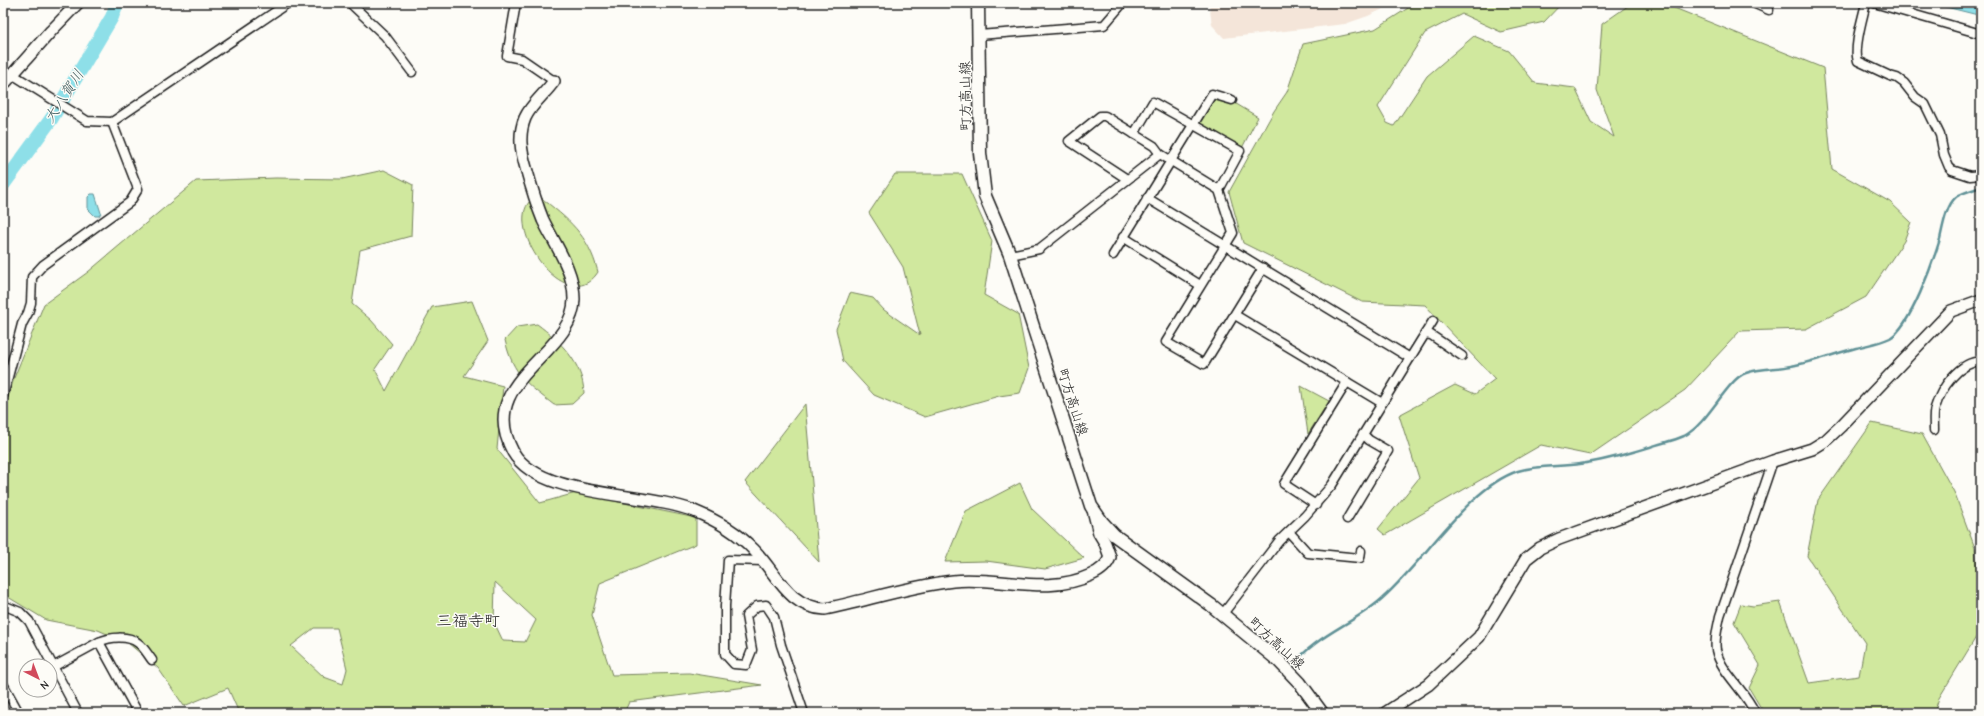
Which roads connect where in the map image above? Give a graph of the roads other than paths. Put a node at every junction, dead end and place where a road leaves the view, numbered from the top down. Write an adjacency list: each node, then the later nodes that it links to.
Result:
1 (288, 3): 18 (street)
2 (350, 3): 13 (street)
3 (516, 3): 15 (street)
4 (978, 3): 12 (main road, 町方高山線)
5 (1123, 3): 12 (street)
6 (1753, 3): 10 (street)
7 (1866, 3): 23 (street)
8 (1874, 3): 11 (street)
9 (72, 5): 14 (street)
10 (1769, 10)
11 (1981, 34)
12 (979, 35): 29 (main road, 町方高山線)
13 (412, 72)
14 (12, 74): 16 (street); 18 (street)
15 (554, 82): 51 (street)
16 (3, 85)
17 (1232, 100): 19 (street)
18 (112, 122): 41 (street)
19 (1192, 125): 20 (street); 22 (street); 25 (street)
20 (1134, 134): 21 (street); 24 (street)
21 (1160, 154): 22 (street); 24 (street)
22 (1171, 160): 25 (street); 26 (street)
23 (1981, 175)
24 (1127, 179): 29 (street)
25 (1219, 190): 28 (street)
26 (1147, 198): 27 (street); 28 (street)
27 (1123, 237): 30 (street); 32 (street)
28 (1224, 246): 31 (street); 32 (street)
29 (1010, 255): 47 (main road, 町方高山線)
30 (1113, 255)
31 (1263, 268): 34 (street); 38 (street)
32 (1200, 285): 34 (street)
33 (1981, 300): 45 (street)
34 (1235, 315): 40 (street)
35 (1433, 321): 36 (street)
36 (1425, 334): 37 (street); 38 (street)
37 (1462, 356)
38 (1410, 358): 42 (street)
39 (1981, 361): 43 (street)
40 (1347, 382): 42 (street); 46 (street)
41 (3, 395)
42 (1382, 403): 44 (street)
43 (1934, 430)
44 (1363, 434): 46 (street); 48 (street)
45 (1774, 461): 65 (street); 66 (street)
46 (1316, 505): 49 (street)
47 (1091, 506): 51 (street); 53 (main road, 町方高山線)
48 (1346, 519)
49 (1289, 532): 50 (street); 53 (street)
50 (1361, 551)
51 (763, 561): 63 (street)
52 (3, 605): 55 (street)
53 (1222, 615): 64 (main road, 町方高山線)
54 (99, 642): 56 (street); 57 (street); 62 (street)
55 (48, 658)
56 (152, 660)
57 (58, 664)
58 (58, 676): 61 (street)
59 (3, 684): 60 (street)
60 (19, 713)
61 (78, 713)
62 (138, 713)
63 (804, 713)
64 (1322, 713)
65 (1385, 713)
66 (1755, 713)

